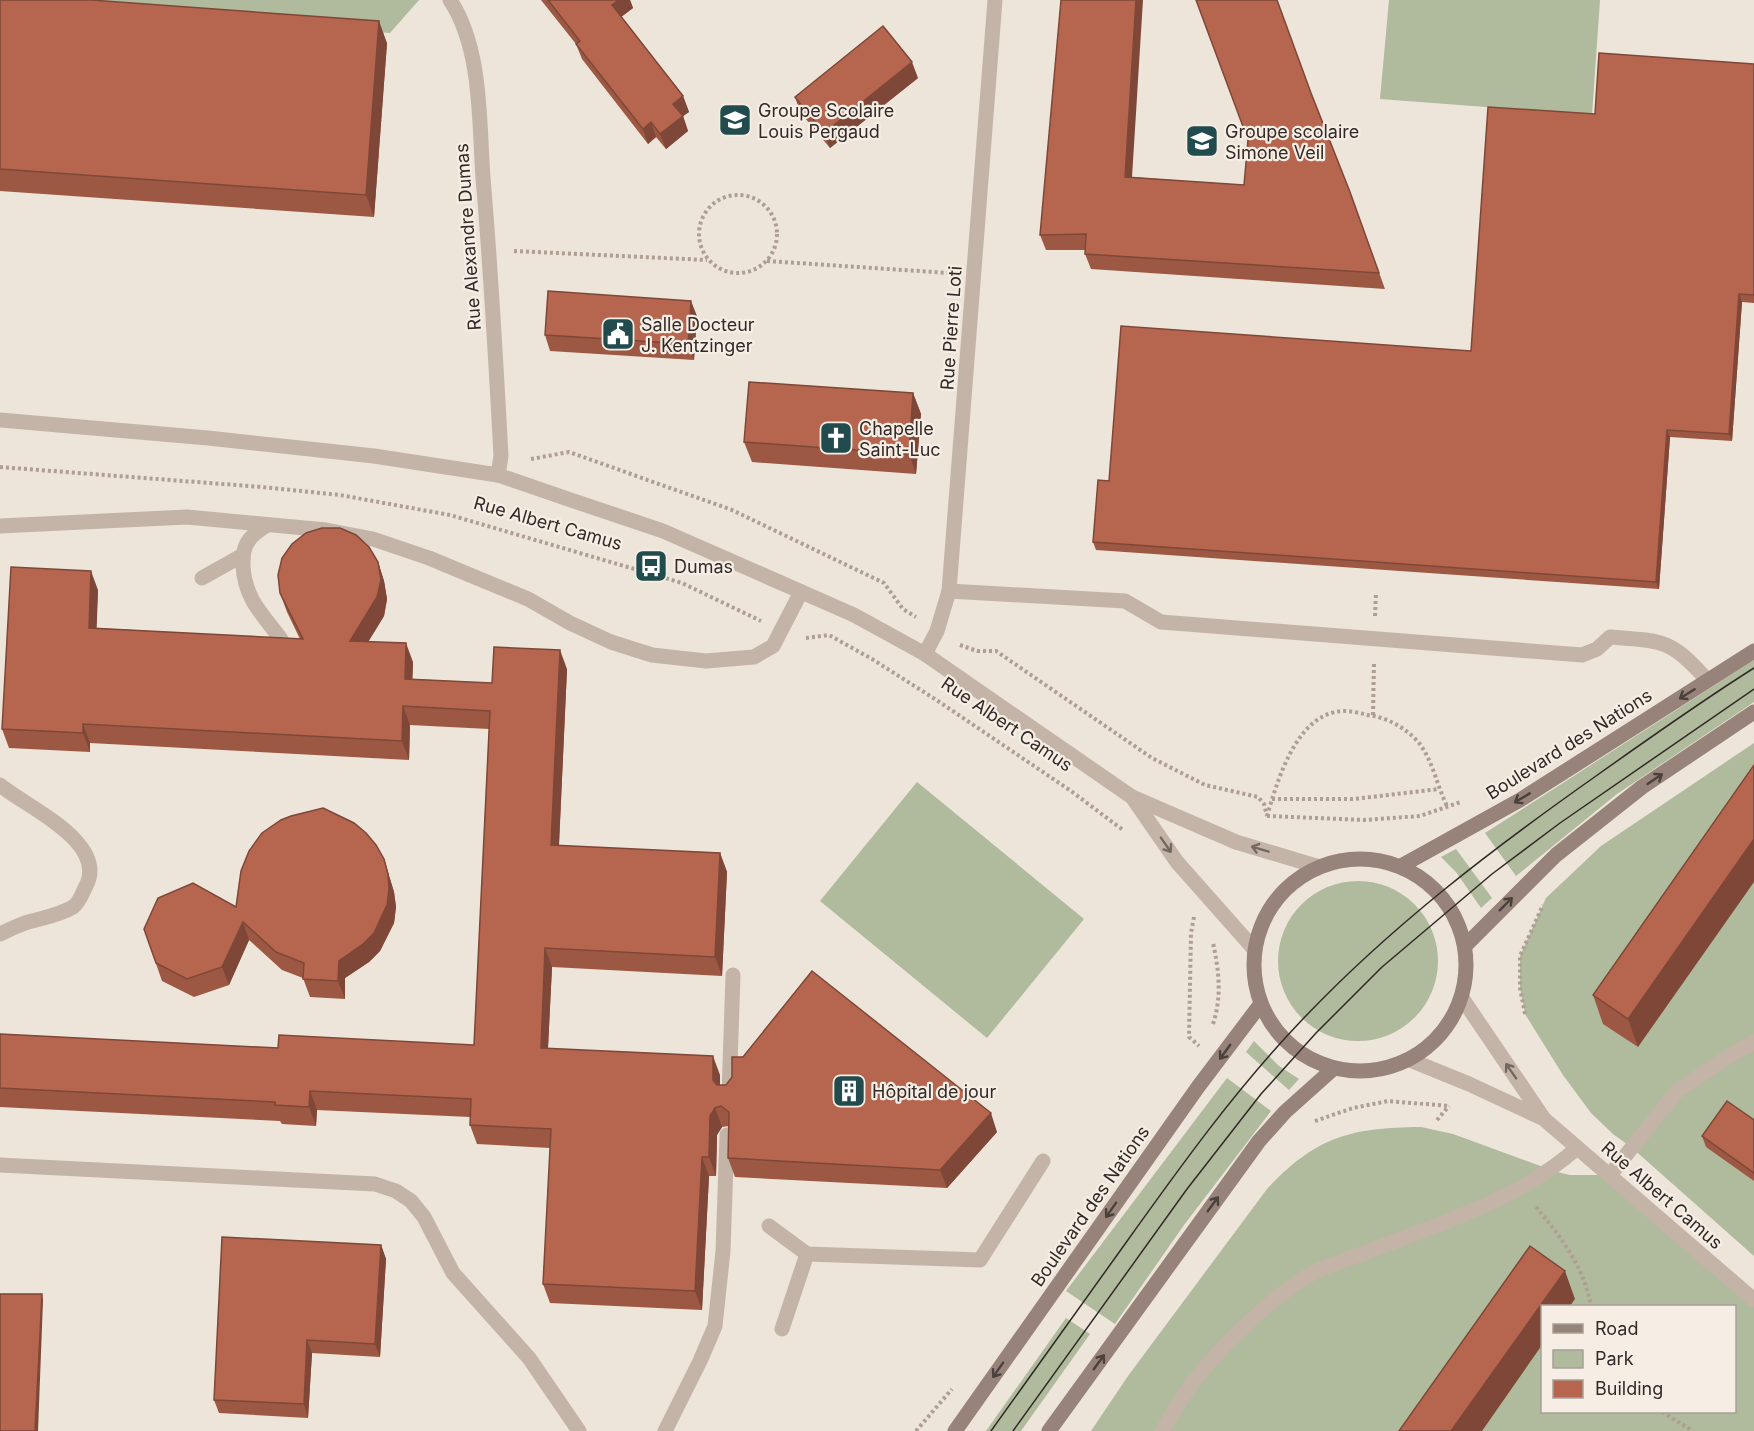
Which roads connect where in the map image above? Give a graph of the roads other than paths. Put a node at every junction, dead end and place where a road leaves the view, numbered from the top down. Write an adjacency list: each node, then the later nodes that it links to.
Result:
1 (450, 0): 4 (street, Rue Alexandre Dumas)
2 (995, 0): 9 (street, Rue Pierre Loti)
3 (0, 420): 4 (street, Rue Albert Camus)
4 (498, 475): 10 (street, Rue Albert Camus)
5 (0, 525): 6 (street)
6 (267, 525): 7 (street); 10 (street)
7 (243, 555): 8 (street); 11 (street)
8 (202, 578)
9 (949, 591): 13 (street, Rue Pierre Loti); 14 (street)
10 (801, 592): 13 (street, Rue Albert Camus)
11 (281, 639)
12 (1754, 651): 14 (main road, Boulevard des Nations)
13 (925, 654): 17 (street, Rue Albert Camus)
14 (1707, 681): 19 (main road, Boulevard des Nations, one-way to 19)
15 (1754, 712): 21 (main road, one-way to 15)
16 (0, 785): 20 (street)
17 (1132, 797): 18 (street, Rue Albert Camus, one-way to 17); 22 (street, Rue Albert Camus, one-way to 22)
18 (1316, 866): 19 (main road); 22 (main road)
19 (1401, 866): 21 (main road)
20 (0, 934)
21 (1465, 946): 24 (main road)
22 (1254, 949): 25 (main road)
23 (733, 975): 29 (street)
24 (1461, 998): 27 (main road); 30 (street, Rue Albert Camus, one-way to 24)
25 (1260, 1005): 28 (main road); 42 (main road, Boulevard des Nations, one-way to 42)
26 (1754, 1042): 35 (street)
27 (1410, 1060): 28 (main road); 30 (street, Rue Albert Camus)
28 (1333, 1070): 43 (main road, one-way to 28)
29 (729, 1095)
30 (1544, 1119): 32 (street, Rue Albert Camus)
31 (727, 1135): 41 (street)
32 (1577, 1148): 35 (street, Rue Albert Camus); 44 (street)
33 (1043, 1161): 37 (street)
34 (0, 1165): 40 (street)
35 (1610, 1175): 38 (street, Rue Albert Camus)
36 (769, 1226): 37 (street)
37 (807, 1254): 39 (street)
38 (1754, 1300)
39 (782, 1329)
40 (579, 1431)
41 (665, 1431)
42 (955, 1431)
43 (1049, 1431)
44 (1162, 1431)

